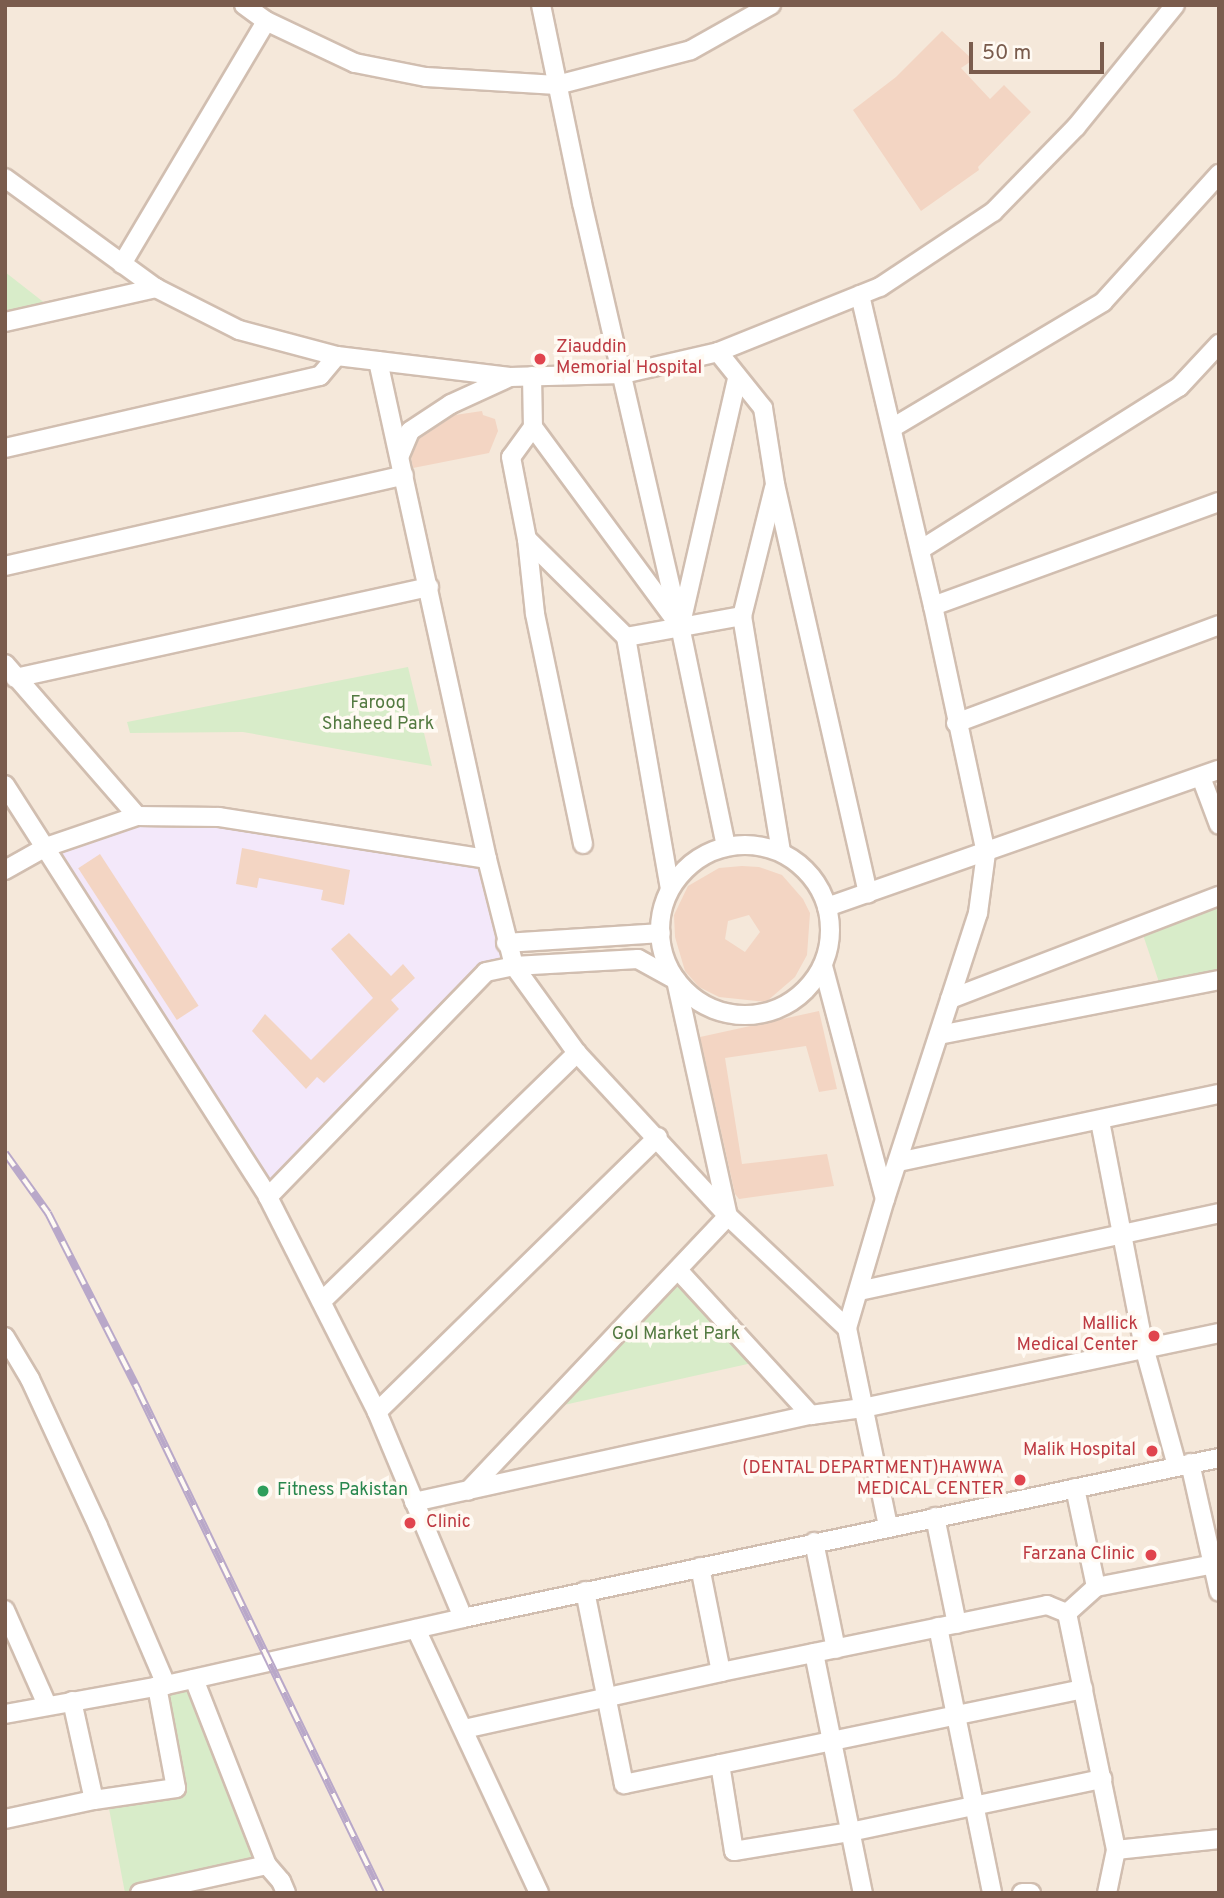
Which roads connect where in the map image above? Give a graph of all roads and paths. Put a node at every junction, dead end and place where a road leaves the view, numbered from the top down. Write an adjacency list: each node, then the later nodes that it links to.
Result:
1 (244, 5): 5 (street)
2 (541, 5): 6 (street)
3 (771, 5): 6 (street)
4 (1175, 5): 11 (street)
5 (266, 21): 6 (street); 9 (street)
6 (557, 85): 17 (street)
7 (1219, 174): 22 (street)
8 (8, 184): 9 (street)
9 (122, 264): 10 (street)
10 (156, 288): 12 (street); 15 (street)
11 (860, 295): 14 (street); 22 (street)
12 (5, 322)
13 (1219, 344): 29 (street)
14 (718, 352): 17 (street); 20 (street)
15 (337, 356): 16 (street); 23 (street)
16 (378, 361): 19 (street); 24 (street)
17 (623, 374): 18 (street); 35 (street)
18 (532, 376): 19 (street); 21 (street)
19 (510, 377): 24 (street)
20 (737, 378): 26 (street); 35 (street)
21 (533, 427): 28 (street); 35 (street)
22 (891, 428): 29 (street)
23 (5, 448)
24 (400, 455): 25 (street)
25 (404, 475): 30 (street); 31 (street)
26 (775, 484): 33 (street); 52 (street)
27 (1219, 502): 32 (street)
28 (527, 539): 36 (street); 44 (street)
29 (920, 550): 32 (street)
30 (5, 566)
31 (429, 587): 37 (street); 49 (street)
32 (933, 606): 38 (street)
33 (742, 616): 35 (street); 47 (street)
34 (1219, 625): 38 (street)
35 (680, 626): 36 (street); 45 (street)
36 (626, 637): 51 (street)
37 (10, 671): 42 (street)
38 (956, 723): 48 (street)
39 (1219, 770): 40 (street)
40 (1201, 776): 43 (street); 48 (street)
41 (5, 785): 46 (street)
42 (137, 816): 46 (street); 49 (street)
43 (1219, 825)
44 (583, 844)
45 (726, 846): 47 (street); 51 (street)
46 (46, 847): 50 (street); 68 (street)
47 (781, 852): 54 (street)
48 (985, 853): 52 (street); 61 (street)
49 (487, 859): 56 (street)
50 (5, 870)
51 (670, 888): 55 (street)
52 (868, 894): 54 (street)
53 (1219, 896): 61 (street)
54 (827, 907): 58 (street)
55 (661, 933): 56 (street); 59 (street)
56 (506, 943): 57 (street)
57 (514, 966): 59 (street); 63 (street); 68 (street)
58 (823, 966): 59 (street); 69 (street)
59 (676, 980): 71 (street)
60 (1219, 980): 62 (street)
61 (950, 999): 62 (street)
62 (939, 1035): 67 (street)
63 (577, 1053): 66 (street); 75 (street)
64 (1219, 1094): 65 (street)
65 (1100, 1121): 67 (street); 72 (street)
66 (658, 1136): 71 (street); 81 (street)
67 (898, 1162): 69 (street)
68 (268, 1197): 75 (street)
69 (885, 1199): 74 (street)
70 (1219, 1213): 72 (street)
71 (728, 1216): 73 (street); 76 (street)
72 (1121, 1236): 74 (street); 79 (street)
73 (678, 1270): 82 (street); 86 (street)
74 (859, 1291): 76 (street)
75 (322, 1301): 81 (street)
76 (847, 1328): 80 (street)
77 (1219, 1333): 79 (street)
78 (5, 1337): 106 (street)
79 (1144, 1347): 80 (street); 84 (street)
80 (863, 1408): 82 (street); 89 (street)
81 (377, 1412): 87 (street)
82 (811, 1415): 86 (street)
83 (1219, 1458): 84 (street)
84 (1184, 1465): 85 (street); 91 (street)
85 (1074, 1488): 88 (street); 93 (street)
86 (468, 1491): 87 (street)
87 (414, 1502): 98 (street)
88 (935, 1517): 89 (street); 99 (street)
89 (888, 1526): 90 (street)
90 (814, 1542): 92 (street); 102 (street)
91 (1216, 1564): 93 (street); 95 (street)
92 (700, 1567): 94 (street); 104 (street)
93 (1096, 1587): 97 (street)
94 (585, 1591): 98 (street); 108 (street)
95 (1219, 1591)
96 (5, 1610): 110 (street)
97 (1067, 1613): 99 (street); 107 (street)
98 (463, 1618): 101 (street)
99 (957, 1624): 100 (street)
100 (938, 1628): 102 (street); 112 (street)
101 (416, 1629): 105 (street); 113 (street)
102 (836, 1649): 103 (street)
103 (814, 1653): 104 (street); 114 (street)
104 (721, 1672): 108 (street)
105 (194, 1678): 106 (street); 123 (street)
106 (162, 1686): 109 (street); 117 (street)
107 (1083, 1689): 112 (street); 116 (street)
108 (607, 1698): 113 (street); 115 (street)
109 (72, 1701): 110 (street); 117 (street)
110 (47, 1705): 111 (street)
111 (5, 1714)
112 (957, 1715): 114 (street); 118 (street)
113 (464, 1729): 126 (street)
114 (832, 1741): 115 (street); 120 (street)
115 (720, 1764): 120 (street)
116 (1102, 1779): 118 (street); 122 (street)
117 (94, 1800): 119 (street)
118 (975, 1806): 120 (street); 128 (street)
119 (5, 1819)
120 (850, 1832): 127 (street)
121 (1219, 1839): 122 (street)
122 (1116, 1850): 131 (street)
123 (267, 1865): 124 (street); 125 (street)
124 (141, 1893)
125 (286, 1893)
126 (539, 1893)
127 (863, 1893)
128 (992, 1893)
129 (1022, 1893): 130 (street)
130 (1031, 1893)
131 (1107, 1893)

